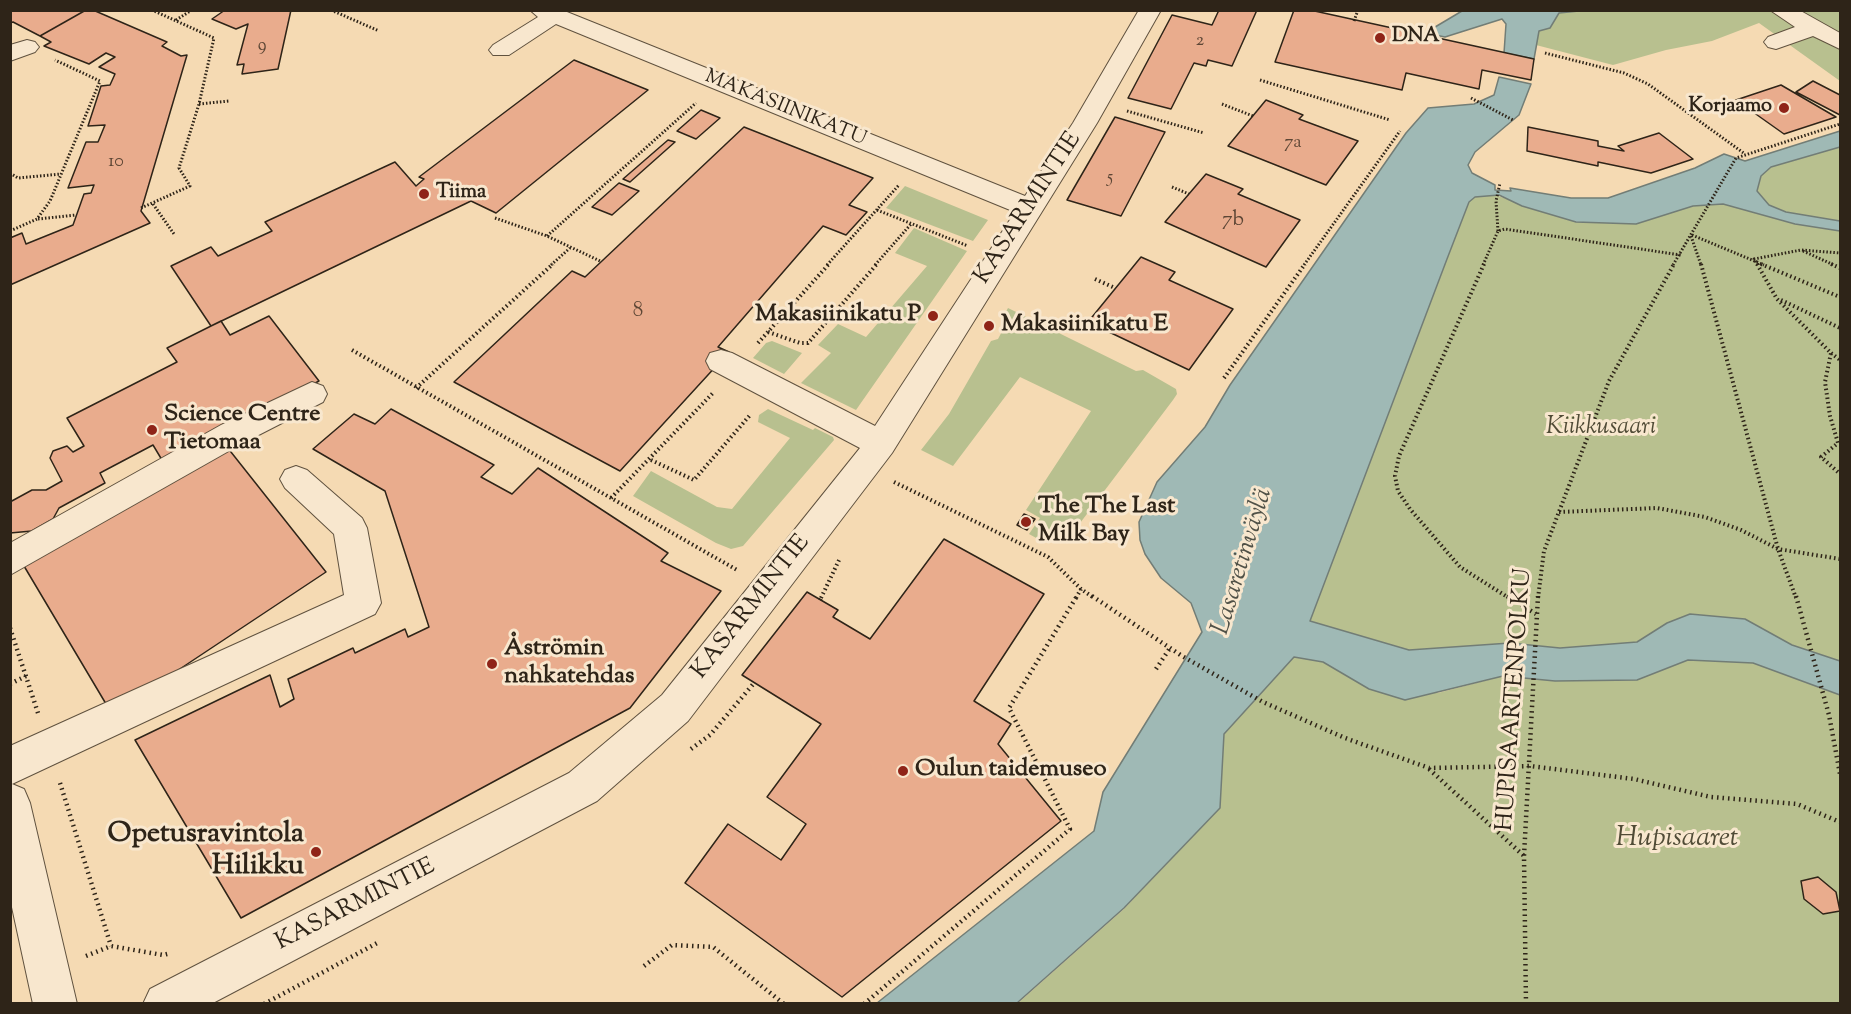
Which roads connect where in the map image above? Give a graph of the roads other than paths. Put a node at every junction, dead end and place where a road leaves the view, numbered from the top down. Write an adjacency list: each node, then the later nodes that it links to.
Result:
1 (1150, 10): 8 (street, KASARMINTIE)
2 (1781, 10): 4 (street)
3 (547, 13): 7 (street); 8 (street, MAKASIINIKATU)
4 (1814, 28): 5 (street); 6 (street)
5 (1776, 42)
6 (1840, 42)
7 (501, 50)
8 (1029, 208): 11 (street, KASARMINTIE)
9 (729, 364): 11 (street)
10 (312, 394): 13 (street)
11 (872, 456): 17 (street, KASARMINTIE)
12 (296, 479): 14 (street)
13 (10, 560)
14 (10, 766)
15 (10, 803): 16 (street)
16 (52, 987)
17 (165, 1004)

